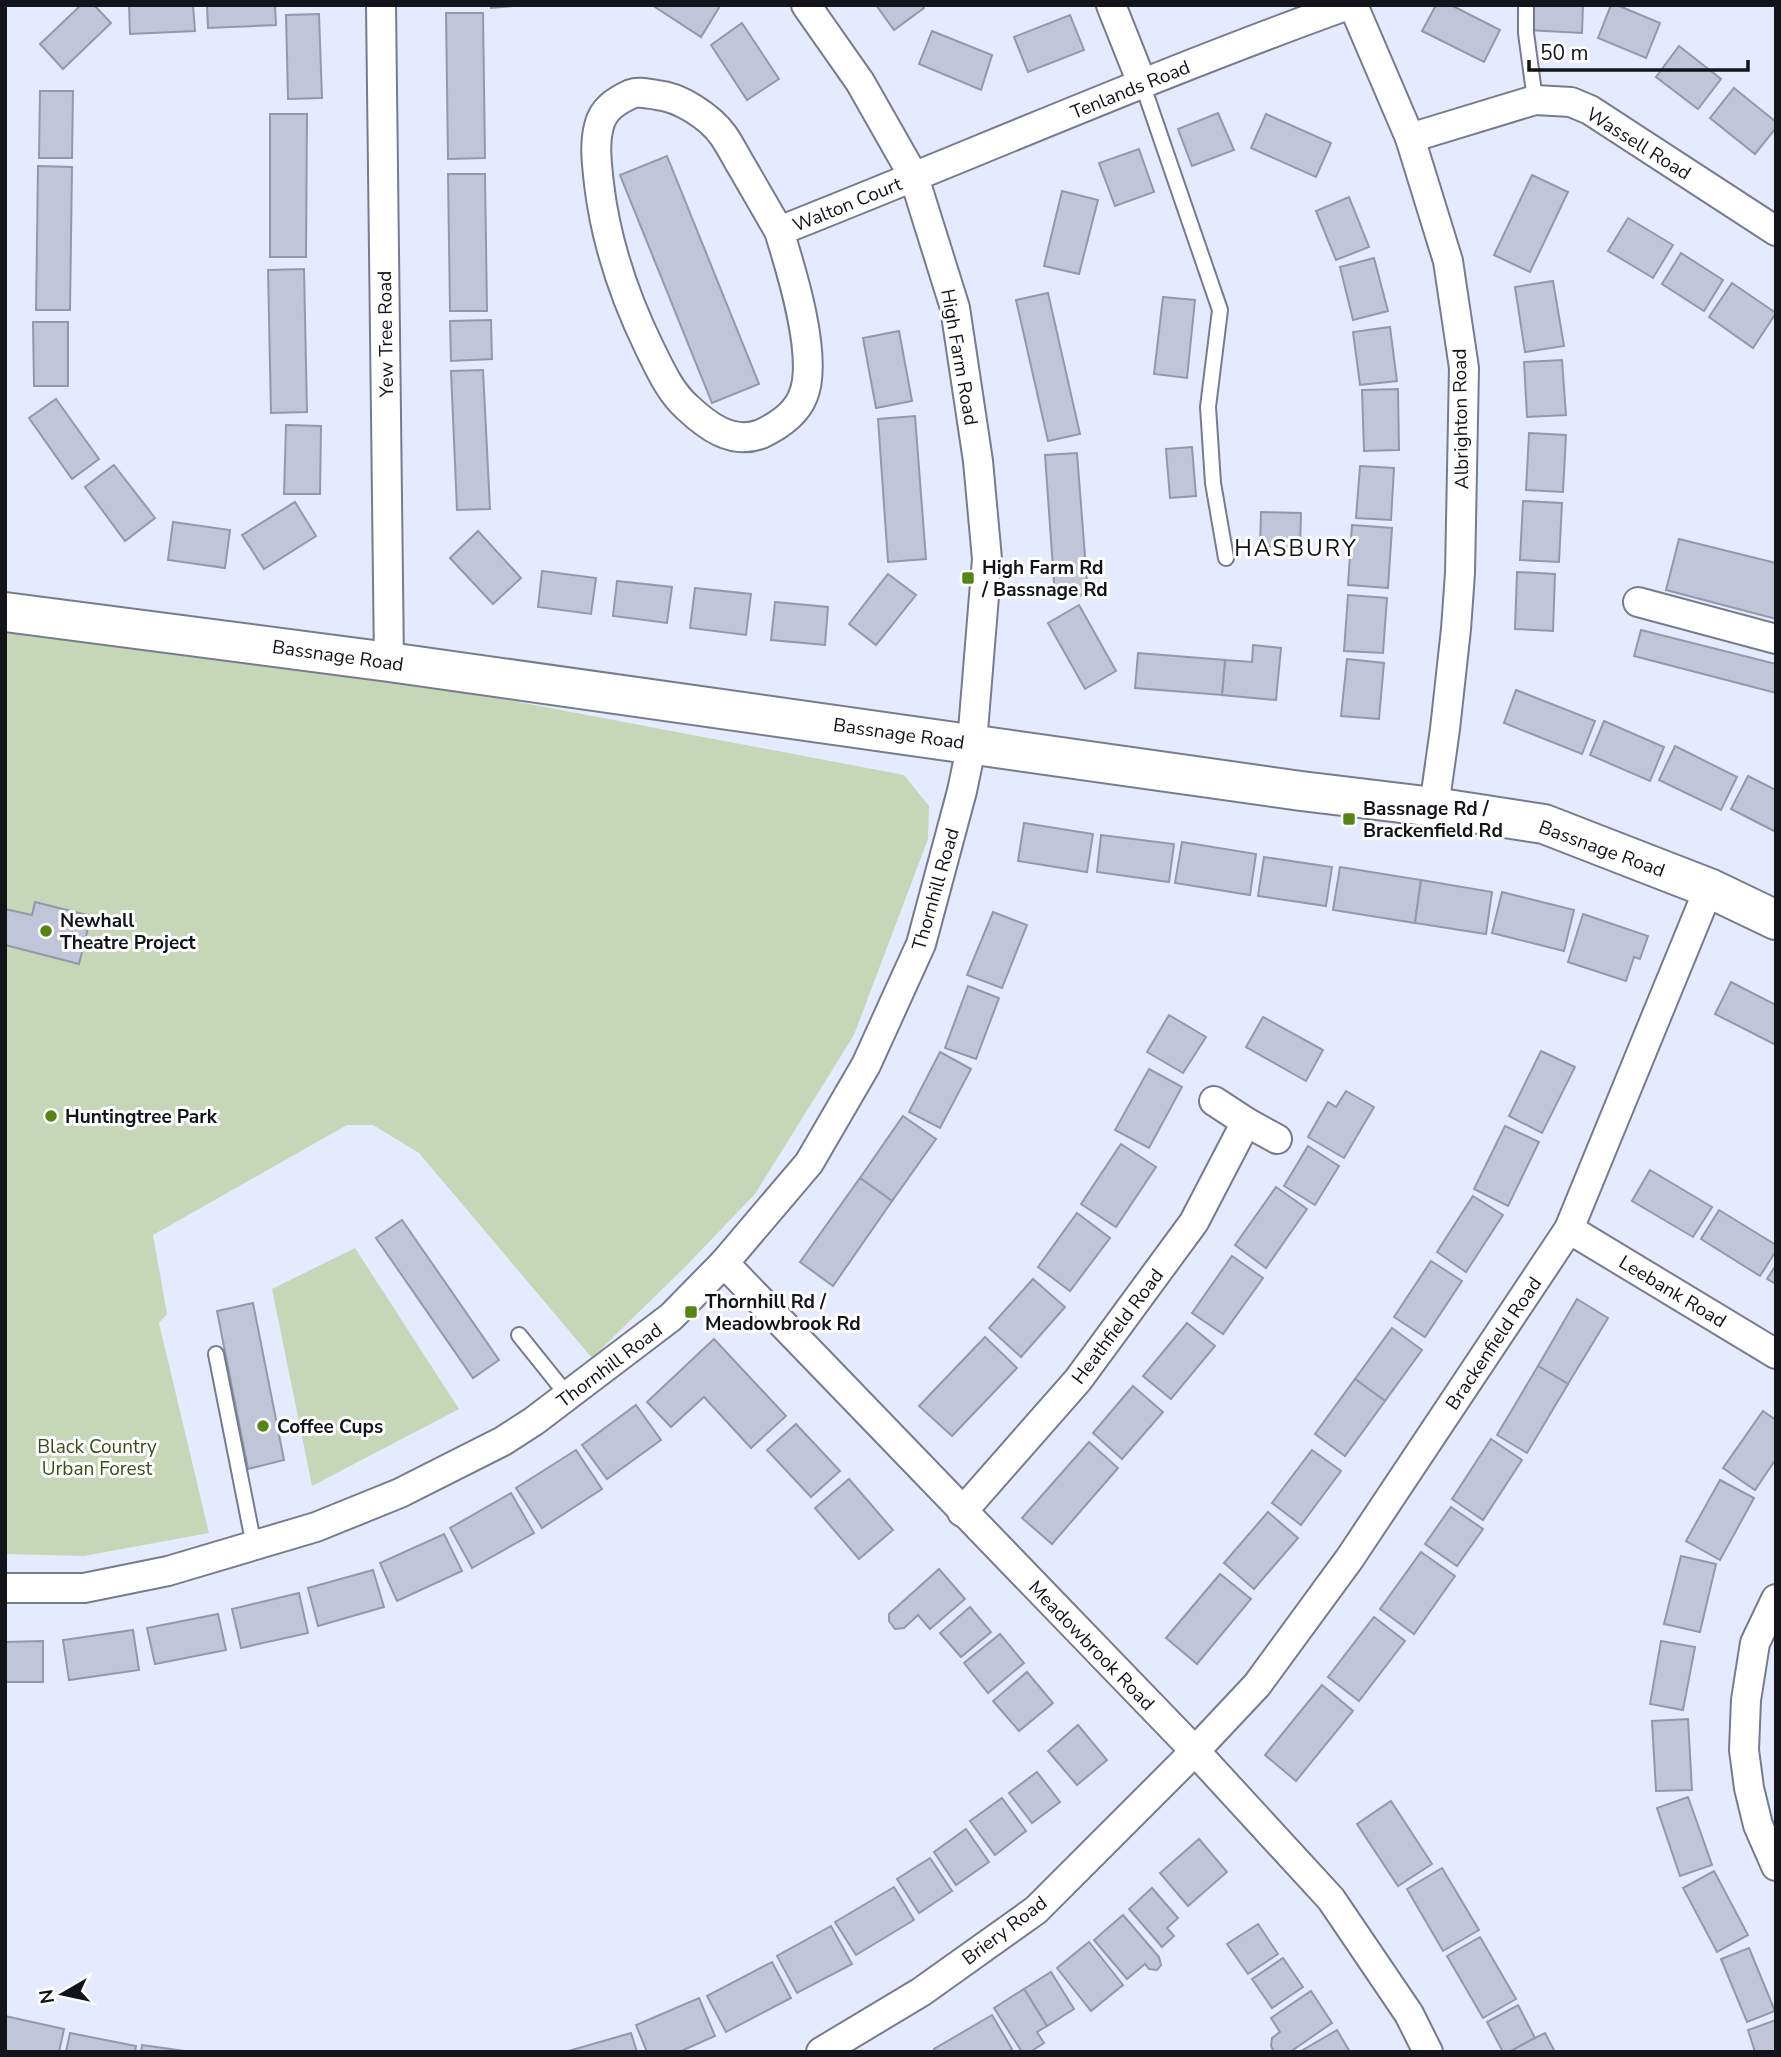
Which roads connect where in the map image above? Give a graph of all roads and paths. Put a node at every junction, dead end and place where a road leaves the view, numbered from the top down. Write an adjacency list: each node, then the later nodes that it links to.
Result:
1 (381, 5): 16 (street, Yew Tree Road)
2 (806, 5): 9 (street, High Farm Road)
3 (1111, 5): 6 (street)
4 (1350, 5): 6 (street, Tenlands Road); 8 (street, Albrighton Road)
5 (1526, 5): 7 (lane)
6 (1142, 83): 9 (street, Tenlands Road); 12 (lane)
7 (1535, 100): 8 (street, Wassell Road); 11 (street, Wassell Road)
8 (1410, 138): 18 (street, Albrighton Road)
9 (914, 177): 10 (street, Walton Court); 17 (street, High Farm Road)
10 (779, 231): 10 (street, Walton Court)
11 (1776, 231)
12 (1226, 558)
13 (1638, 603): 15 (street)
14 (5, 612): 16 (street, Bassnage Road)
15 (1776, 639)
16 (389, 662): 17 (street, Bassnage Road)
17 (972, 743): 18 (street, Bassnage Road); 25 (street, Thornhill Road)
18 (1434, 807): 19 (street, Bassnage Road)
19 (1709, 887): 20 (street, Bassnage Road); 24 (street, Brackenfield Road)
20 (1776, 920)
21 (1214, 1101): 22 (street)
22 (1246, 1122): 23 (street); 30 (street, Heathfield Road)
23 (1277, 1139)
24 (1569, 1229): 28 (street, Leebank Road); 34 (street, Brackenfield Road)
25 (724, 1263): 29 (street, Thornhill Road); 30 (street, Meadowbrook Road)
26 (519, 1335): 29 (lane)
27 (216, 1354): 31 (lane)
28 (1776, 1354)
29 (568, 1396): 31 (street, Thornhill Road)
30 (962, 1512): 34 (street, Meadowbrook Road)
31 (254, 1546): 32 (street, Thornhill Road)
32 (5, 1588)
33 (1776, 1600): 35 (street)
34 (1195, 1751): 36 (street, Briery Road); 37 (street, Meadowbrook Road)
35 (1776, 1866)
36 (821, 2052)
37 (1428, 2052)

